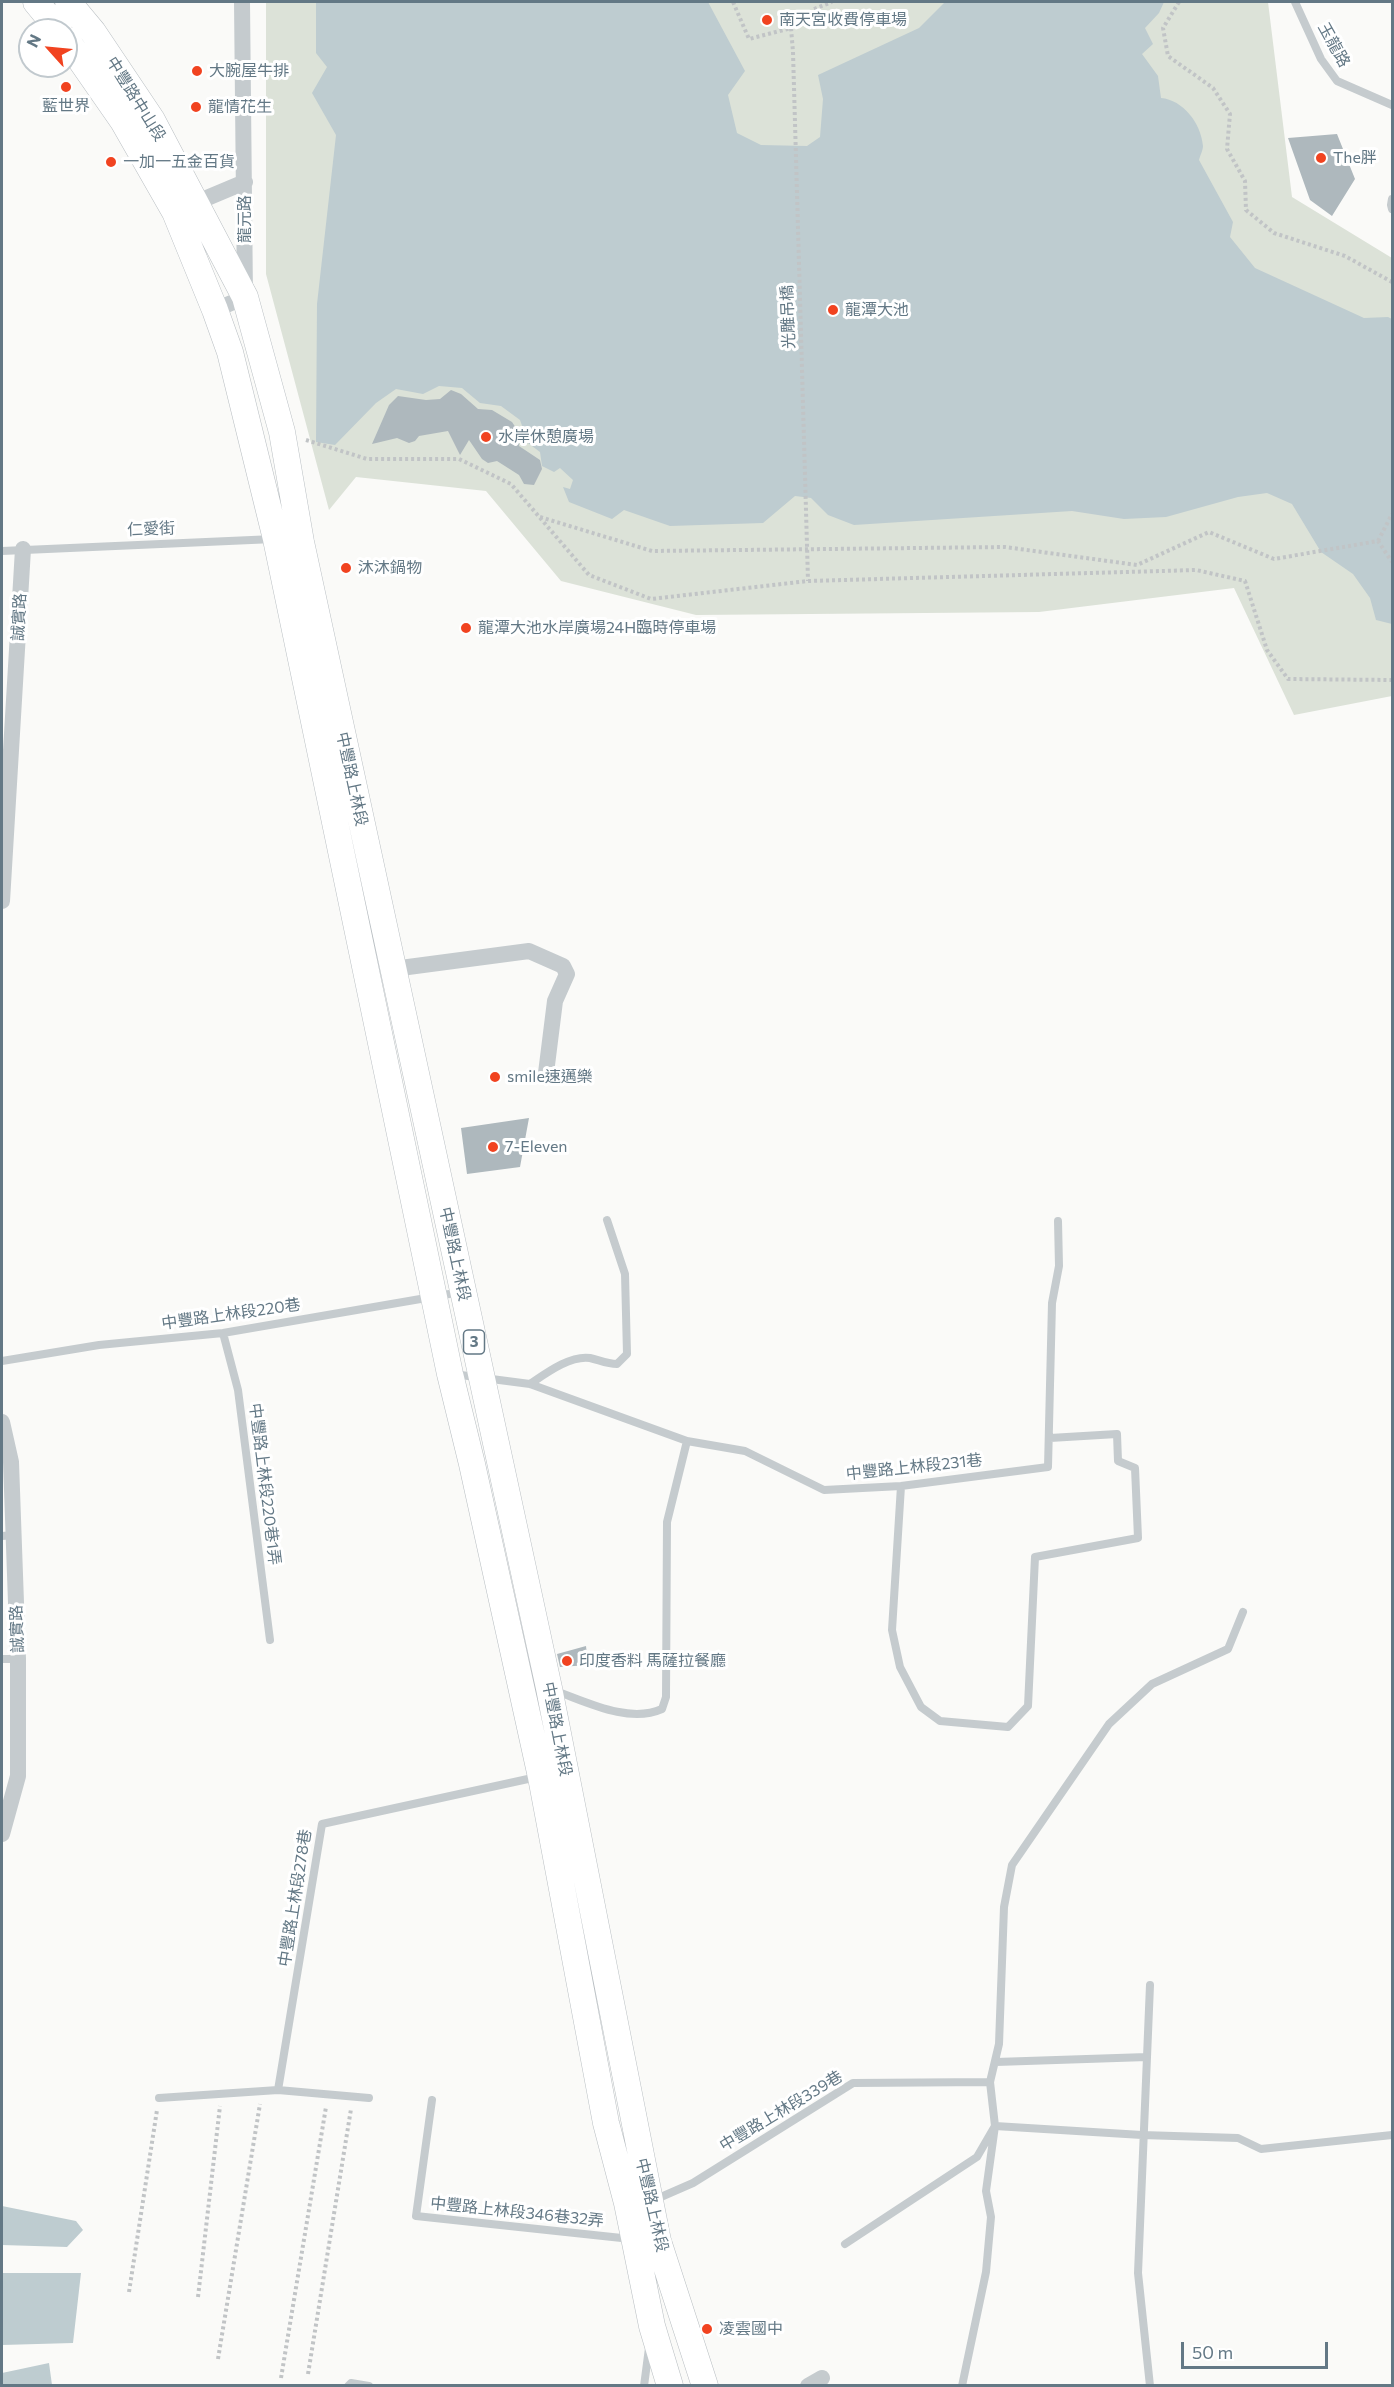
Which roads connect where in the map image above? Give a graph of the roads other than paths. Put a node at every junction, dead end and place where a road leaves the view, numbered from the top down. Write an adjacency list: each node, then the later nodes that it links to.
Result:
1 (36, 2): 5 (main road)
2 (68, 2): 10 (main road, 中豐路中山段 / 3)
3 (242, 2): 8 (street, 龍元路)
4 (1294, 2): 7 (lane, 玉龍路)
5 (49, 18)
6 (78, 56): 13 (main road, 中豐路中山段 / 3)
7 (1392, 105)
8 (245, 182): 10 (street); 12 (street, 龍元路)
9 (1392, 199): 11 (lane)
10 (195, 203): 12 (main road, 中豐路中山段 / 3)
11 (1392, 209)
12 (245, 297): 13 (street); 14 (main road, 中豐路上林段 / 3)
13 (215, 310): 14 (main road, 中豐路上林段 / 3)
14 (289, 540): 15 (lane, 仁愛街); 18 (main road, 中豐路上林段 / 3); 23 (main road, 中豐路上林段 / 3)
15 (23, 549): 16 (lane, 仁愛街); 17 (street, 誠實路)
16 (2, 551)
17 (2, 901)
18 (393, 969): 19 (street); 22 (main road, 中豐路上林段 / 3)
19 (546, 1073)
20 (607, 1220): 28 (lane)
21 (1058, 1221): 30 (lane, 中豐路上林段231巷)
22 (464, 1291): 23 (lane, 中豐路上林段220巷); 27 (main road, 中豐路上林段 / 3)
23 (435, 1297): 24 (lane, 中豐路上林段220巷); 26 (main road, 中豐路上林段 / 3)
24 (223, 1334): 25 (lane, 中豐路上林段220巷); 35 (lane, 中豐路上林段220巷1弄)
25 (2, 1361)
26 (450, 1374): 27 (lane, 中豐路上林段231巷); 38 (main road, 中豐路上林段 / 3)
27 (481, 1376): 28 (lane, 中豐路上林段231巷); 37 (main road, 中豐路上林段 / 3)
28 (530, 1384): 31 (lane, 中豐路上林段231巷)
29 (2, 1422): 33 (street, 誠實路)
30 (1050, 1438): 32 (lane, 中豐路上林段231巷); 32 (lane)
31 (687, 1441): 32 (lane, 中豐路上林段231巷); 37 (lane)
32 (901, 1486)
33 (8, 1536): 36 (street, 誠實路)
34 (1243, 1612): 42 (lane)
35 (270, 1640)
36 (10, 1659): 39 (street, 誠實路)
37 (549, 1688): 51 (main road, 中豐路上林段 / 3)
38 (540, 1776): 44 (lane, 中豐路上林段278巷); 51 (main road, 中豐路上林段 / 3)
39 (2, 1834)
40 (1150, 1985): 41 (lane)
41 (1147, 2057): 42 (lane); 49 (lane)
42 (996, 2062): 43 (lane)
43 (990, 2082): 48 (lane); 51 (lane, 中豐路上林段339巷)
44 (278, 2090): 45 (lane); 46 (lane)
45 (159, 2098)
46 (369, 2098)
47 (432, 2100): 52 (lane, 中豐路上林段346巷32弄)
48 (995, 2126): 49 (lane); 53 (lane); 60 (lane)
49 (1142, 2135): 50 (lane); 61 (lane)
50 (1392, 2135)
51 (638, 2202): 52 (main road, 中豐路上林段 / 3)
52 (646, 2241): 54 (main road, 中豐路上林段 / 3); 59 (main road, 中豐路上林段 / 3)
53 (845, 2244)
54 (652, 2326): 57 (lane); 58 (main road, 中豐路上林段 / 3)
55 (348, 2385): 56 (lane)
56 (369, 2385)
57 (644, 2385)
58 (670, 2385)
59 (705, 2385)
60 (962, 2385)
61 (1150, 2385)

